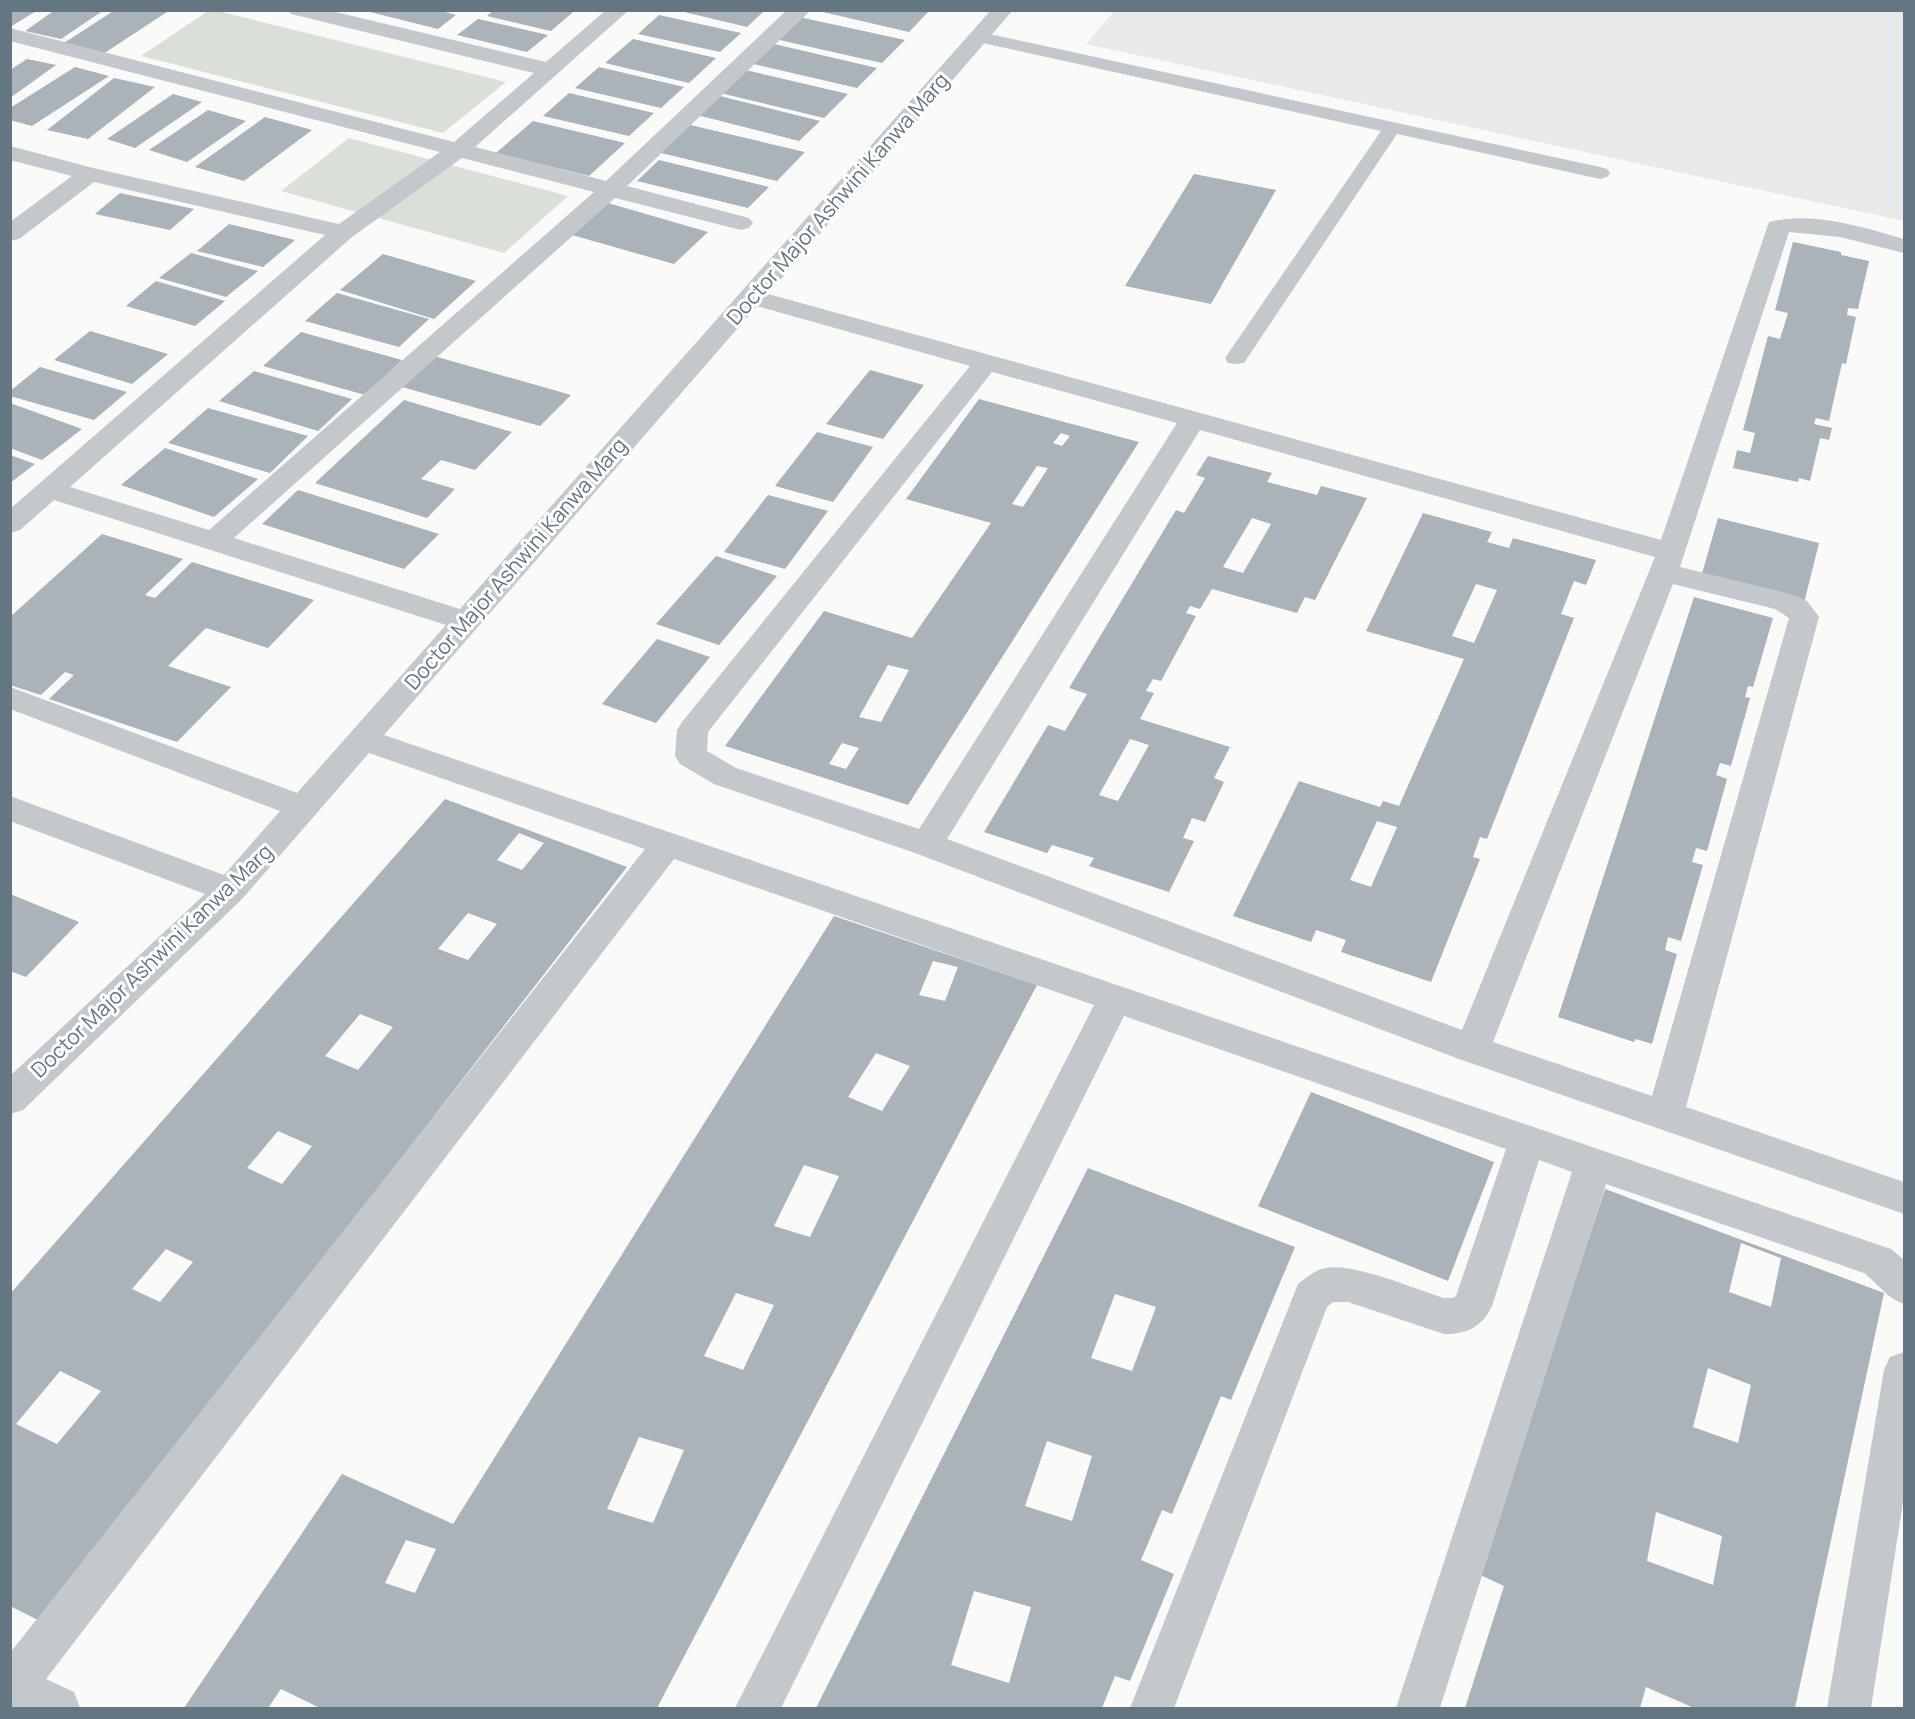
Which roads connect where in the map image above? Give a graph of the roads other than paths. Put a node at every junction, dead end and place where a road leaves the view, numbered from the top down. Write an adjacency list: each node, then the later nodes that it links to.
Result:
1 (298, 10): 5 (street)
2 (619, 10): 8 (street)
3 (1004, 10): 7 (street, Doctor Major Ashwini Kanwa Marg)
4 (799, 11): 14 (street)
5 (333, 14): 8 (street)
6 (10, 34): 10 (street)
7 (980, 37): 9 (lane); 19 (street, Doctor Major Ashwini Kanwa Marg)
8 (550, 70): 10 (street)
9 (1393, 127): 12 (lane); 20 (lane)
10 (459, 149): 14 (street); 16 (street)
11 (10, 153): 13 (street)
12 (1600, 173)
13 (90, 174): 16 (street); 17 (street)
14 (611, 189): 15 (street); 25 (street)
15 (741, 223)
16 (343, 232): 23 (street)
17 (10, 234)
18 (1905, 246): 26 (street)
19 (752, 297): 21 (street); 27 (street, Doctor Major Ashwini Kanwa Marg)
20 (1236, 358)
21 (986, 362): 22 (street); 33 (street)
22 (1192, 419): 26 (street); 33 (street)
23 (51, 490): 24 (street); 25 (street)
24 (10, 524)
25 (214, 541): 27 (street)
26 (1667, 562): 36 (street); 38 (street)
27 (466, 621): 29 (street, Doctor Major Ashwini Kanwa Marg)
28 (10, 697): 31 (street)
29 (362, 739): 31 (street, Doctor Major Ashwini Kanwa Marg); 32 (street)
30 (10, 808): 34 (street)
31 (304, 808): 34 (street, Doctor Major Ashwini Kanwa Marg)
32 (667, 844): 35 (street); 44 (street)
33 (927, 844): 36 (street)
34 (230, 890): 37 (street, Doctor Major Ashwini Kanwa Marg)
35 (1114, 998): 39 (street); 46 (street)
36 (1472, 1049): 38 (street)
37 (10, 1099)
38 (1665, 1116): 41 (street)
39 (1527, 1140): 40 (street); 47 (street)
40 (1594, 1163): 42 (street); 48 (street)
41 (1905, 1198)
42 (1905, 1287)
43 (1905, 1370): 49 (street)
44 (12, 1686): 45 (street)
45 (58, 1708)
46 (757, 1708)
47 (1152, 1708)
48 (1418, 1708)
49 (1849, 1708)

